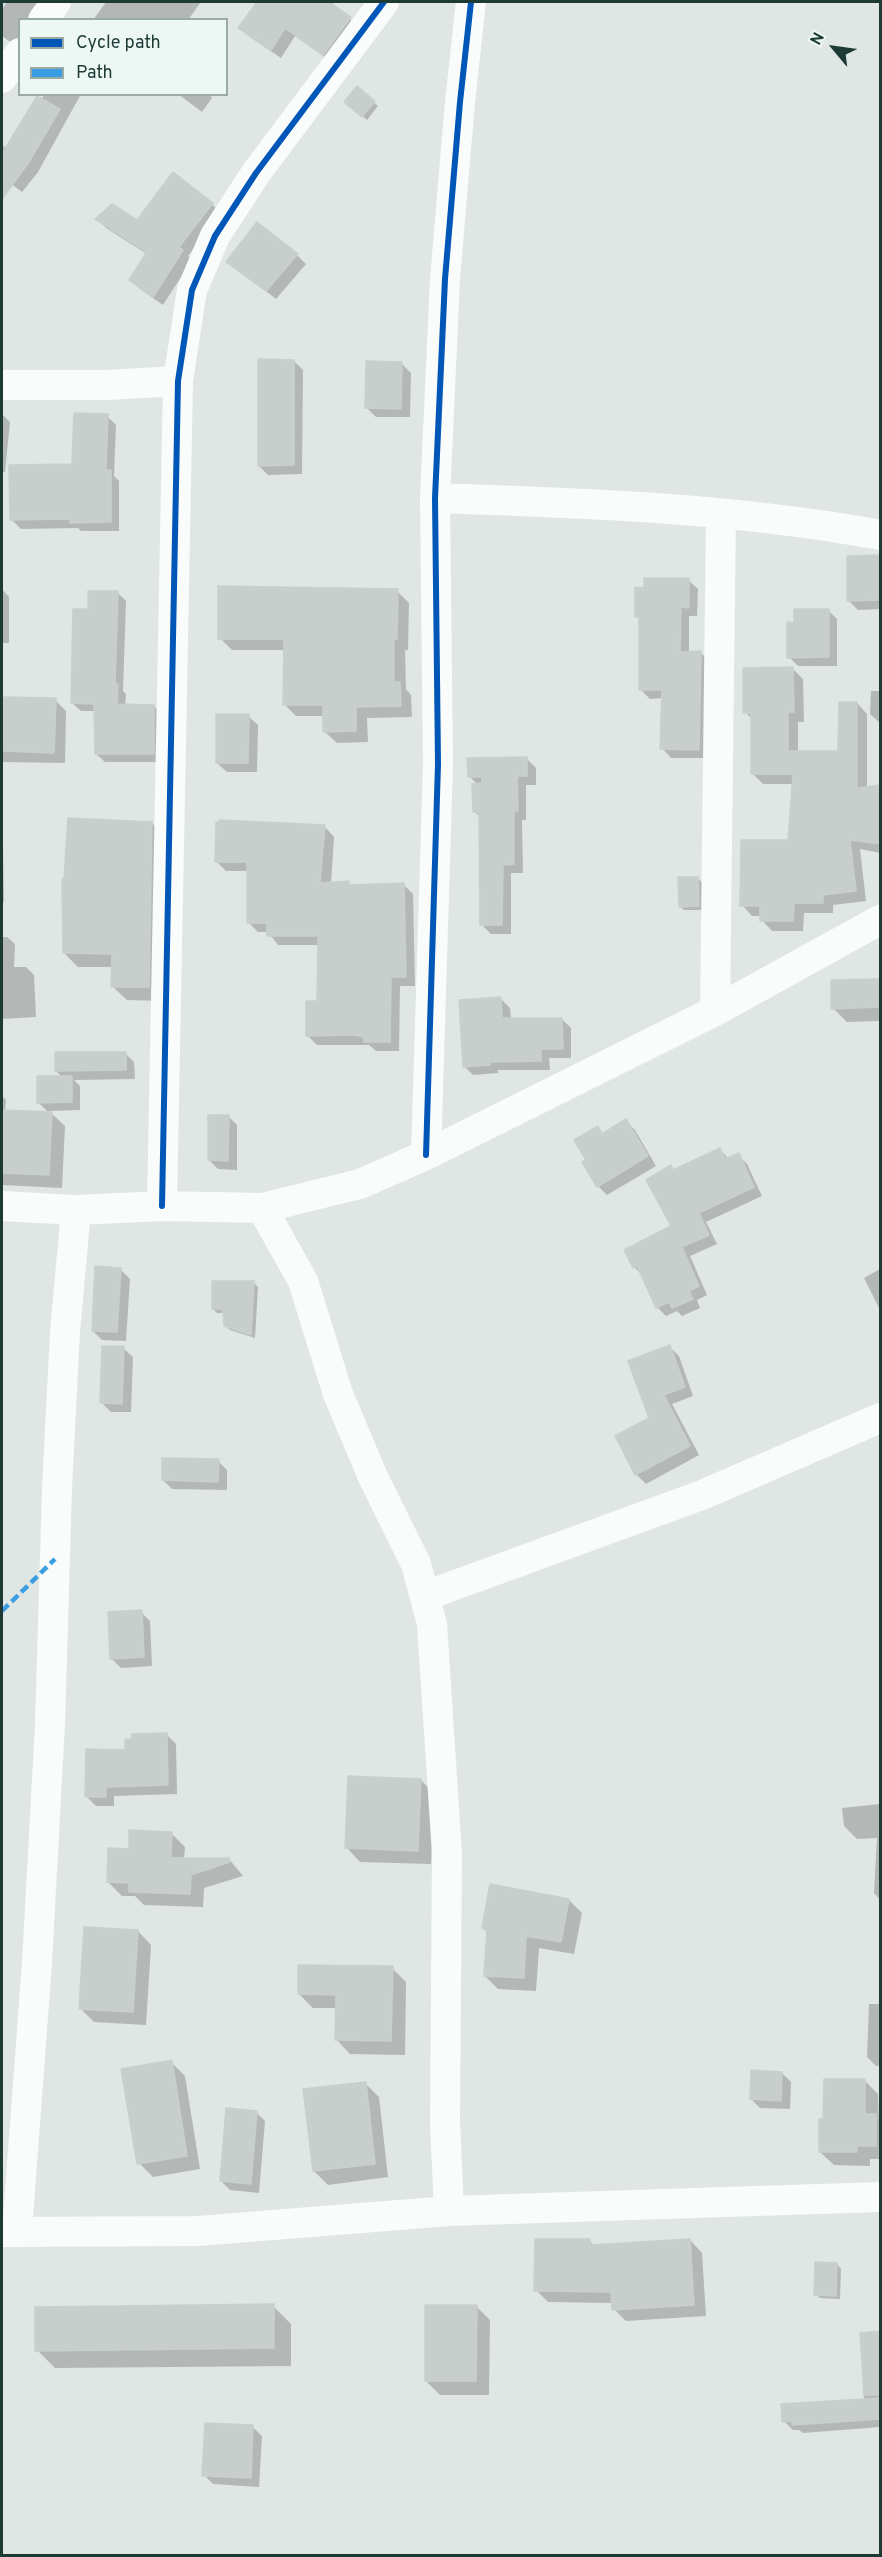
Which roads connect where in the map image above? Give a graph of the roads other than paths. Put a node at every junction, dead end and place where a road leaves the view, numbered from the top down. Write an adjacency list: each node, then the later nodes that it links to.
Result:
1 (56, 2): 4 (street)
2 (384, 2): 7 (street)
3 (471, 2): 9 (street)
4 (44, 18)
5 (18, 56): 6 (street)
6 (2, 78)
7 (178, 381): 8 (street); 16 (street)
8 (2, 385)
9 (435, 498): 10 (street); 14 (street)
10 (721, 514): 11 (street); 13 (street)
11 (880, 535)
12 (880, 920): 13 (street)
13 (715, 1011): 14 (street)
14 (426, 1155): 17 (street)
15 (2, 1206): 18 (street)
16 (162, 1206): 17 (street); 18 (street)
17 (262, 1208): 20 (street)
18 (76, 1210): 23 (street)
19 (880, 1418): 20 (street)
20 (425, 1596): 22 (street)
21 (880, 2197): 22 (street)
22 (449, 2211): 23 (street)
23 (9, 2231)

